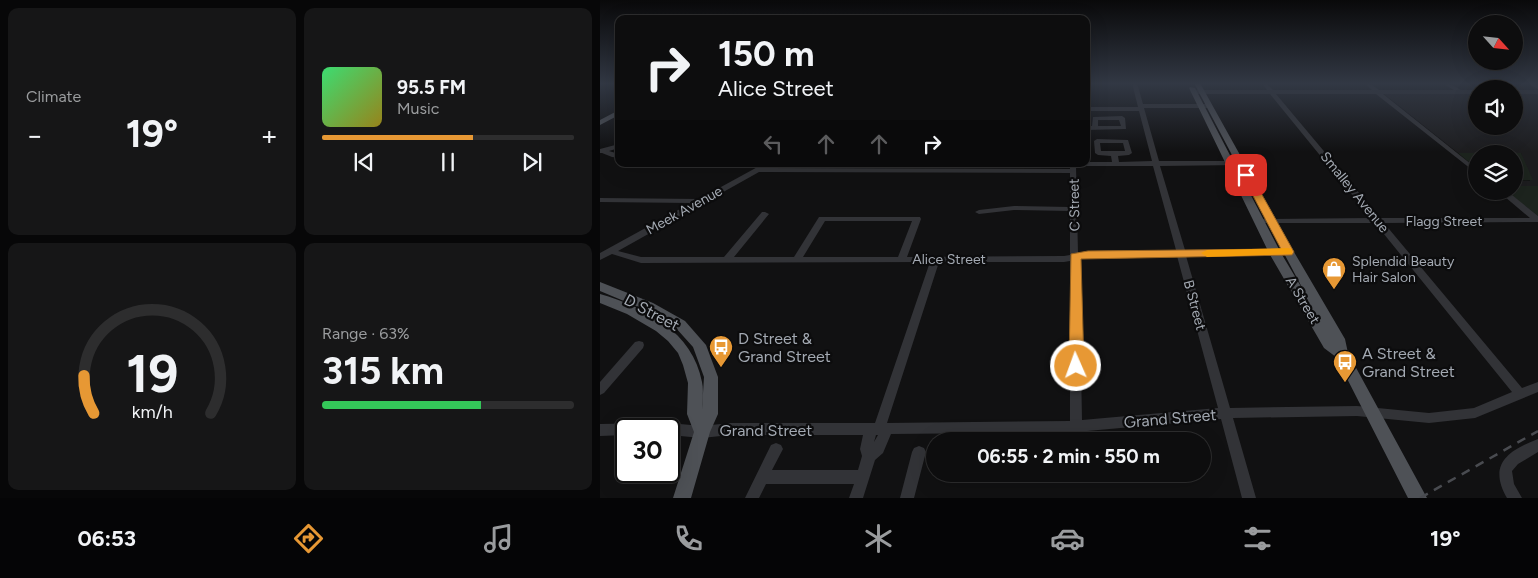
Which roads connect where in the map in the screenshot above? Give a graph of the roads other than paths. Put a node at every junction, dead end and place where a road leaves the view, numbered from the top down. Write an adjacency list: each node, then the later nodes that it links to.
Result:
1 (1197, 106): 5 (street)
2 (1205, 106): 17 (main road, A Street)
3 (1284, 106): 36 (street, Smalley Avenue)
4 (1395, 106): 21 (street)
5 (1142, 108): 6 (street); 19 (street, B Street)
6 (1090, 109)
7 (615, 110): 9 (main road)
8 (615, 114): 10 (main road)
9 (600, 119)
10 (600, 123)
11 (1090, 128): 12 (street)
12 (1095, 128)
13 (615, 147): 14 (street)
14 (602, 151): 16 (street)
15 (1114, 154): 15 (street); 18 (street)
16 (615, 156)
17 (1235, 163): 19 (street); 35 (main road, A Street)
18 (1116, 164): 19 (street); 20 (street)
19 (1156, 164): 39 (street, B Street)
20 (1090, 165)
21 (1468, 165)
22 (762, 167): 26 (street, Meek Avenue)
23 (800, 167): 27 (street)
24 (951, 167): 27 (street)
25 (1073, 167): 31 (street, C Street)
26 (756, 170): 27 (street); 30 (street, Meek Avenue)
27 (795, 170)
28 (600, 200): 30 (street)
29 (1513, 200): 34 (street)
30 (699, 201): 37 (street, Meek Avenue)
31 (1074, 210): 32 (street); 40 (street, C Street)
32 (979, 212)
33 (765, 214): 42 (street)
34 (1538, 220): 36 (street, Flagg Street)
35 (1266, 221): 36 (street, Flagg Street); 38 (main road, A Street)
36 (1378, 221): 51 (street, Smalley Avenue)
37 (610, 251): 41 (street, Meek Avenue); 42 (street, Alice Street)
38 (1282, 252): 39 (street, Alice Street); 52 (main road, A Street)
39 (1181, 254): 40 (street, Alice Street); 53 (street, B Street)
40 (1075, 256): 45 (street, Alice Street); 54 (street, C Street)
41 (600, 257)
42 (728, 258): 43 (street, Alice Street)
43 (797, 259): 44 (street, Alice Street); 44 (street)
44 (902, 259): 45 (street, Alice Street)
45 (936, 259): 55 (street)
46 (600, 286): 59 (main road, D Street)
47 (600, 298): 59 (main road, D Street)
48 (639, 345): 50 (street)
49 (1538, 387): 51 (street)
50 (600, 390)
51 (1521, 395): 52 (street)
52 (1372, 411): 53 (street, Grand Street); 70 (main road, A Street)
53 (1224, 413): 54 (street, Grand Street); 69 (street, B Street)
54 (1076, 426): 55 (street, Grand Street)
55 (879, 429): 59 (street, Grand Street); 64 (street)
56 (600, 430): 57 (street)
57 (615, 430)
58 (680, 430): 59 (street, Grand Street)
59 (702, 432): 65 (main road, D Street)
60 (1538, 445): 71 (street)
61 (776, 449): 63 (street)
62 (919, 452): 68 (street)
63 (762, 477): 64 (street); 66 (street)
64 (862, 477): 67 (street)
65 (682, 498)
66 (752, 498)
67 (856, 498)
68 (907, 498)
69 (1249, 498)
70 (1418, 498)
71 (1515, 498)

